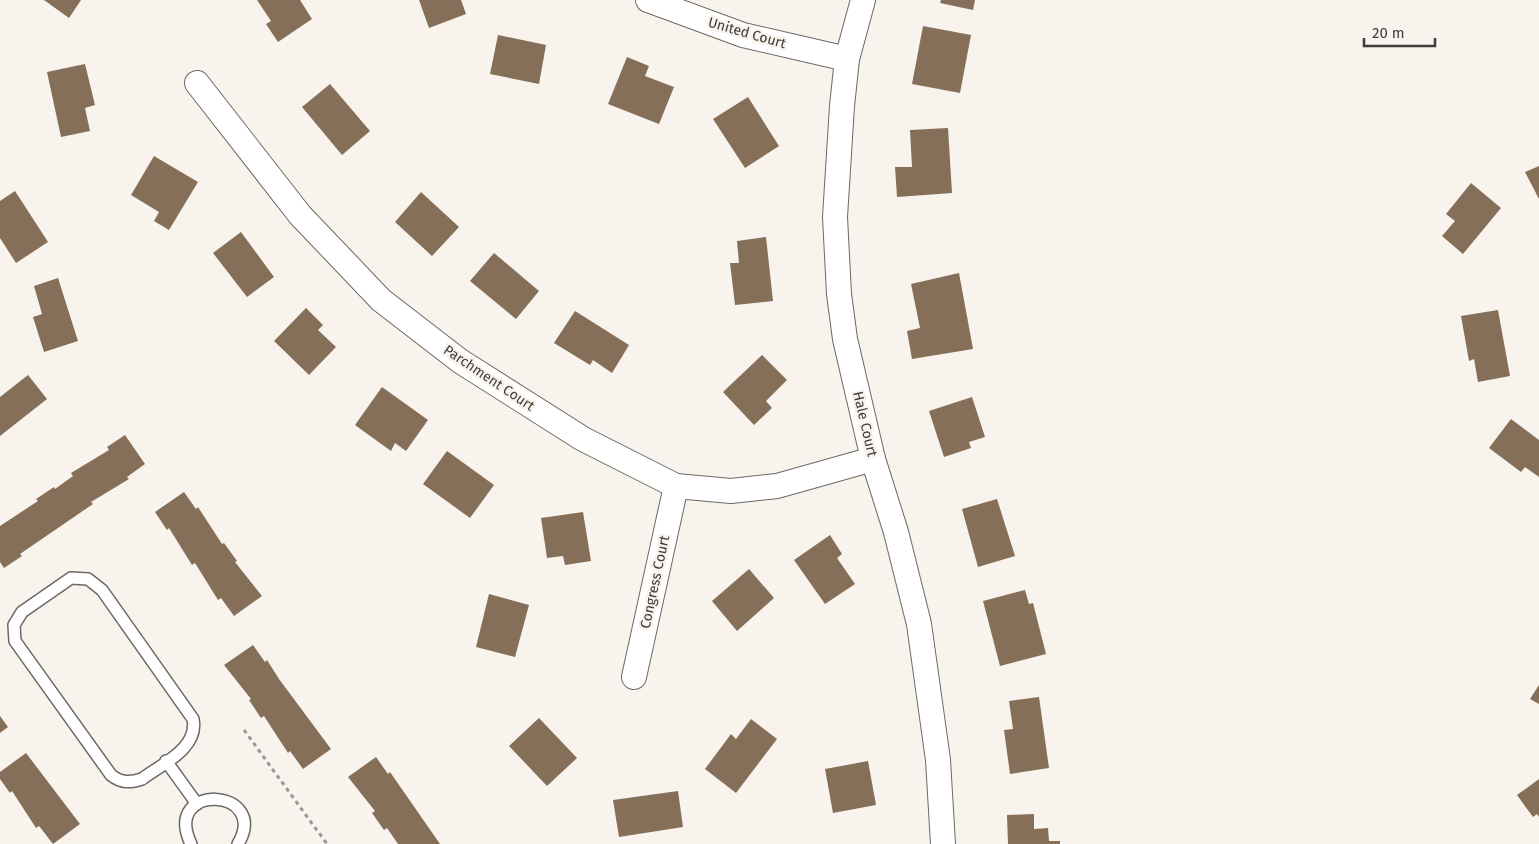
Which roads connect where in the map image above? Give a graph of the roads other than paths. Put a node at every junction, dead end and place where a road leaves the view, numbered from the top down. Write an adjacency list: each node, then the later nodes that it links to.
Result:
1 (648, 0): 3 (street, United Court)
2 (863, 0): 3 (street, Hale Court)
3 (847, 59): 5 (street, Hale Court)
4 (197, 82): 6 (street, Parchment Court)
5 (873, 459): 6 (street, Parchment Court); 12 (street, Hale Court)
6 (676, 486): 7 (street, Congress Court)
7 (634, 677)
8 (166, 762): 8 (lane); 9 (lane)
9 (197, 804): 10 (lane); 11 (lane)
10 (190, 844)
11 (238, 844)
12 (943, 844)

